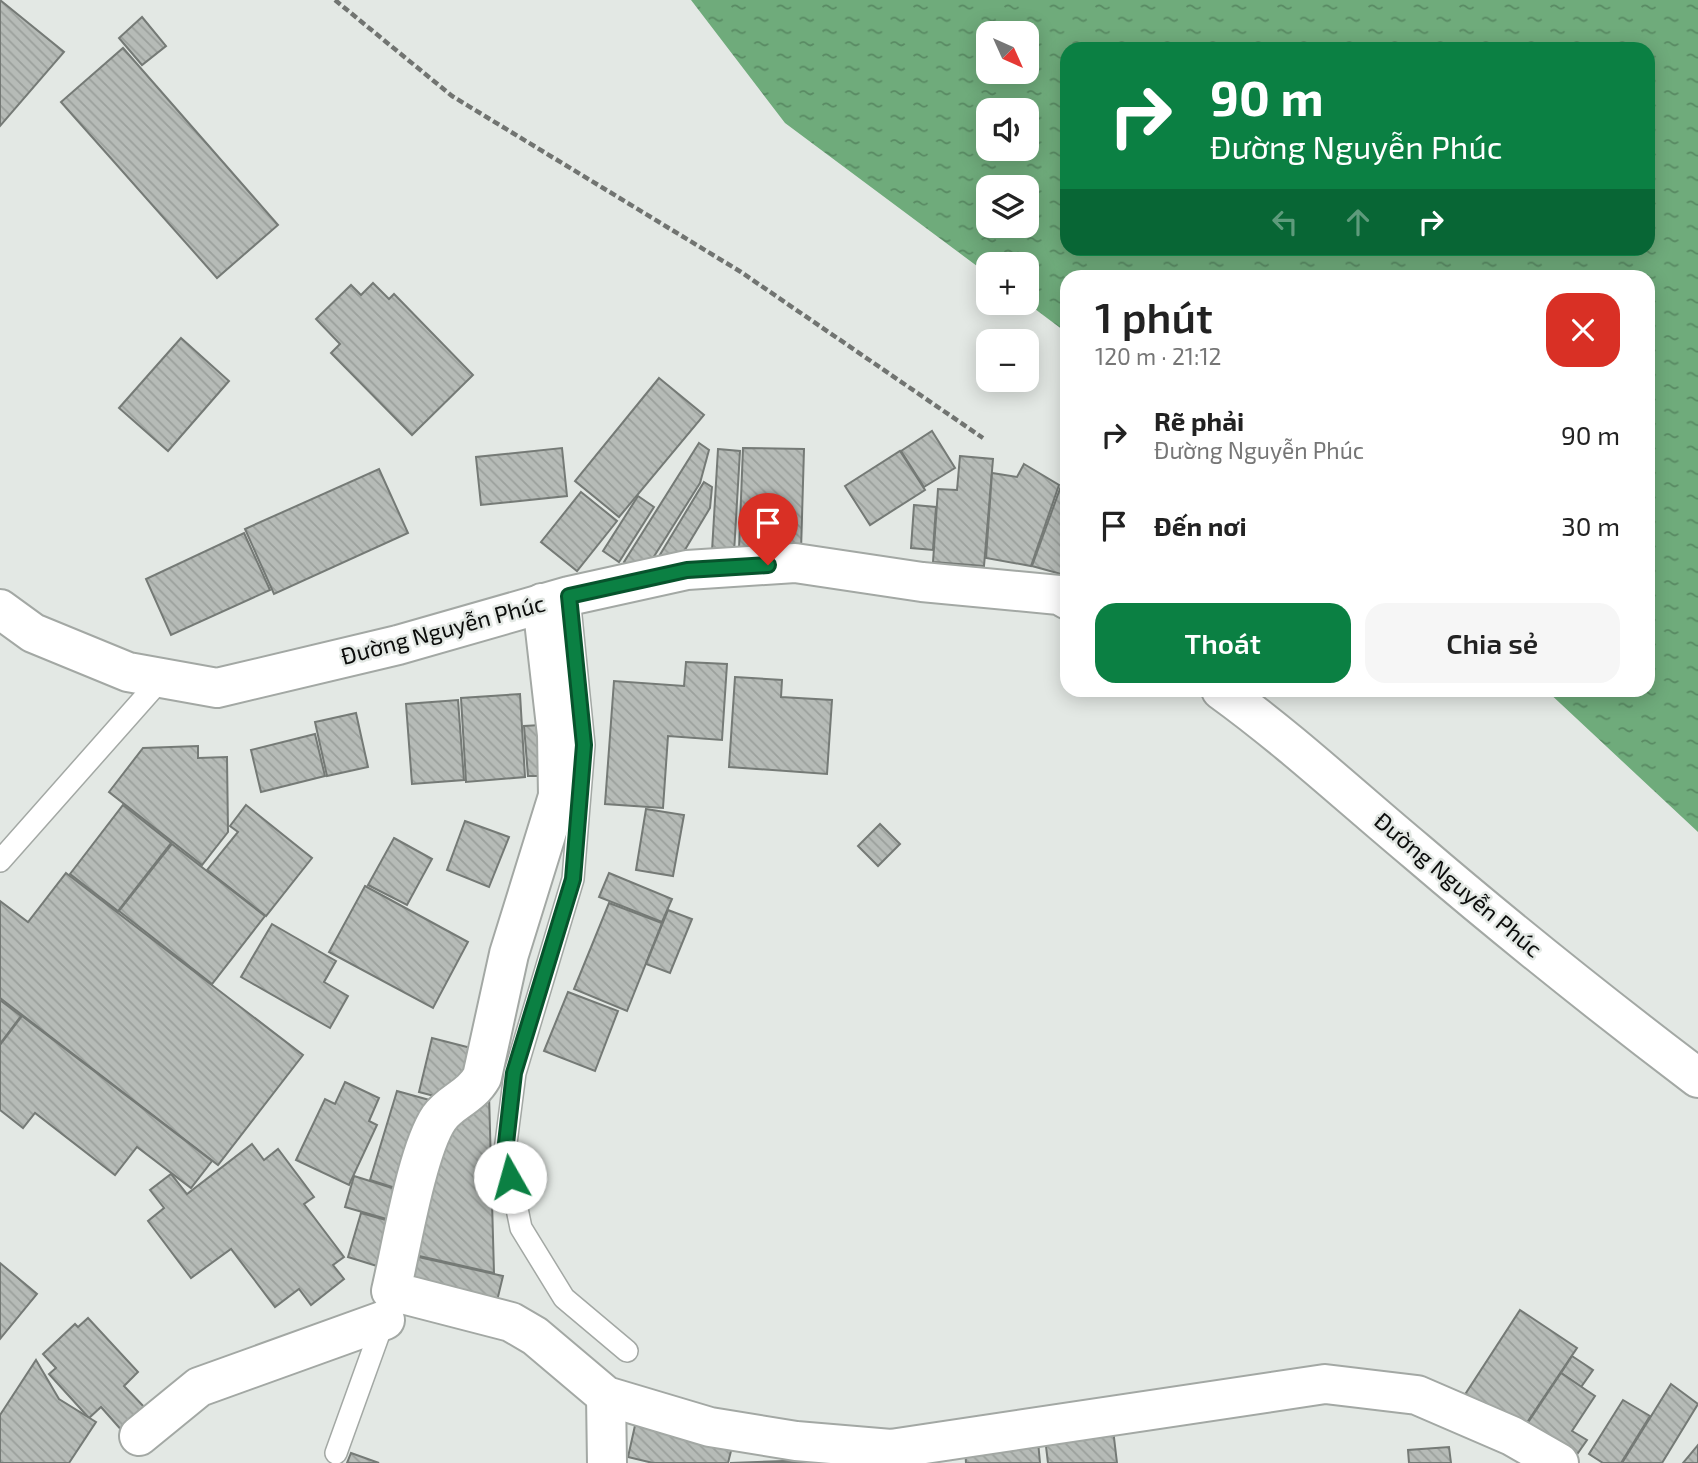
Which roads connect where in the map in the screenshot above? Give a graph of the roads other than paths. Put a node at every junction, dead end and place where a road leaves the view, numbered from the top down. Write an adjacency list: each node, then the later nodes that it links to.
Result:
1 (1060, 596): 2 (street, Đường Nguyễn Phúc)
2 (556, 600): 4 (street, Đường Nguyễn Phúc); 8 (street); 9 (lane)
3 (0, 609): 4 (street, Đường Nguyễn Phúc)
4 (162, 678): 6 (lane)
5 (1231, 697): 7 (street, Đường Nguyễn Phúc)
6 (0, 862)
7 (1698, 1078)
8 (388, 1305): 10 (street); 11 (street); 12 (lane)
9 (627, 1351)
10 (606, 1396): 13 (street); 14 (street)
11 (139, 1436)
12 (336, 1453)
13 (607, 1463)
14 (1559, 1463)

